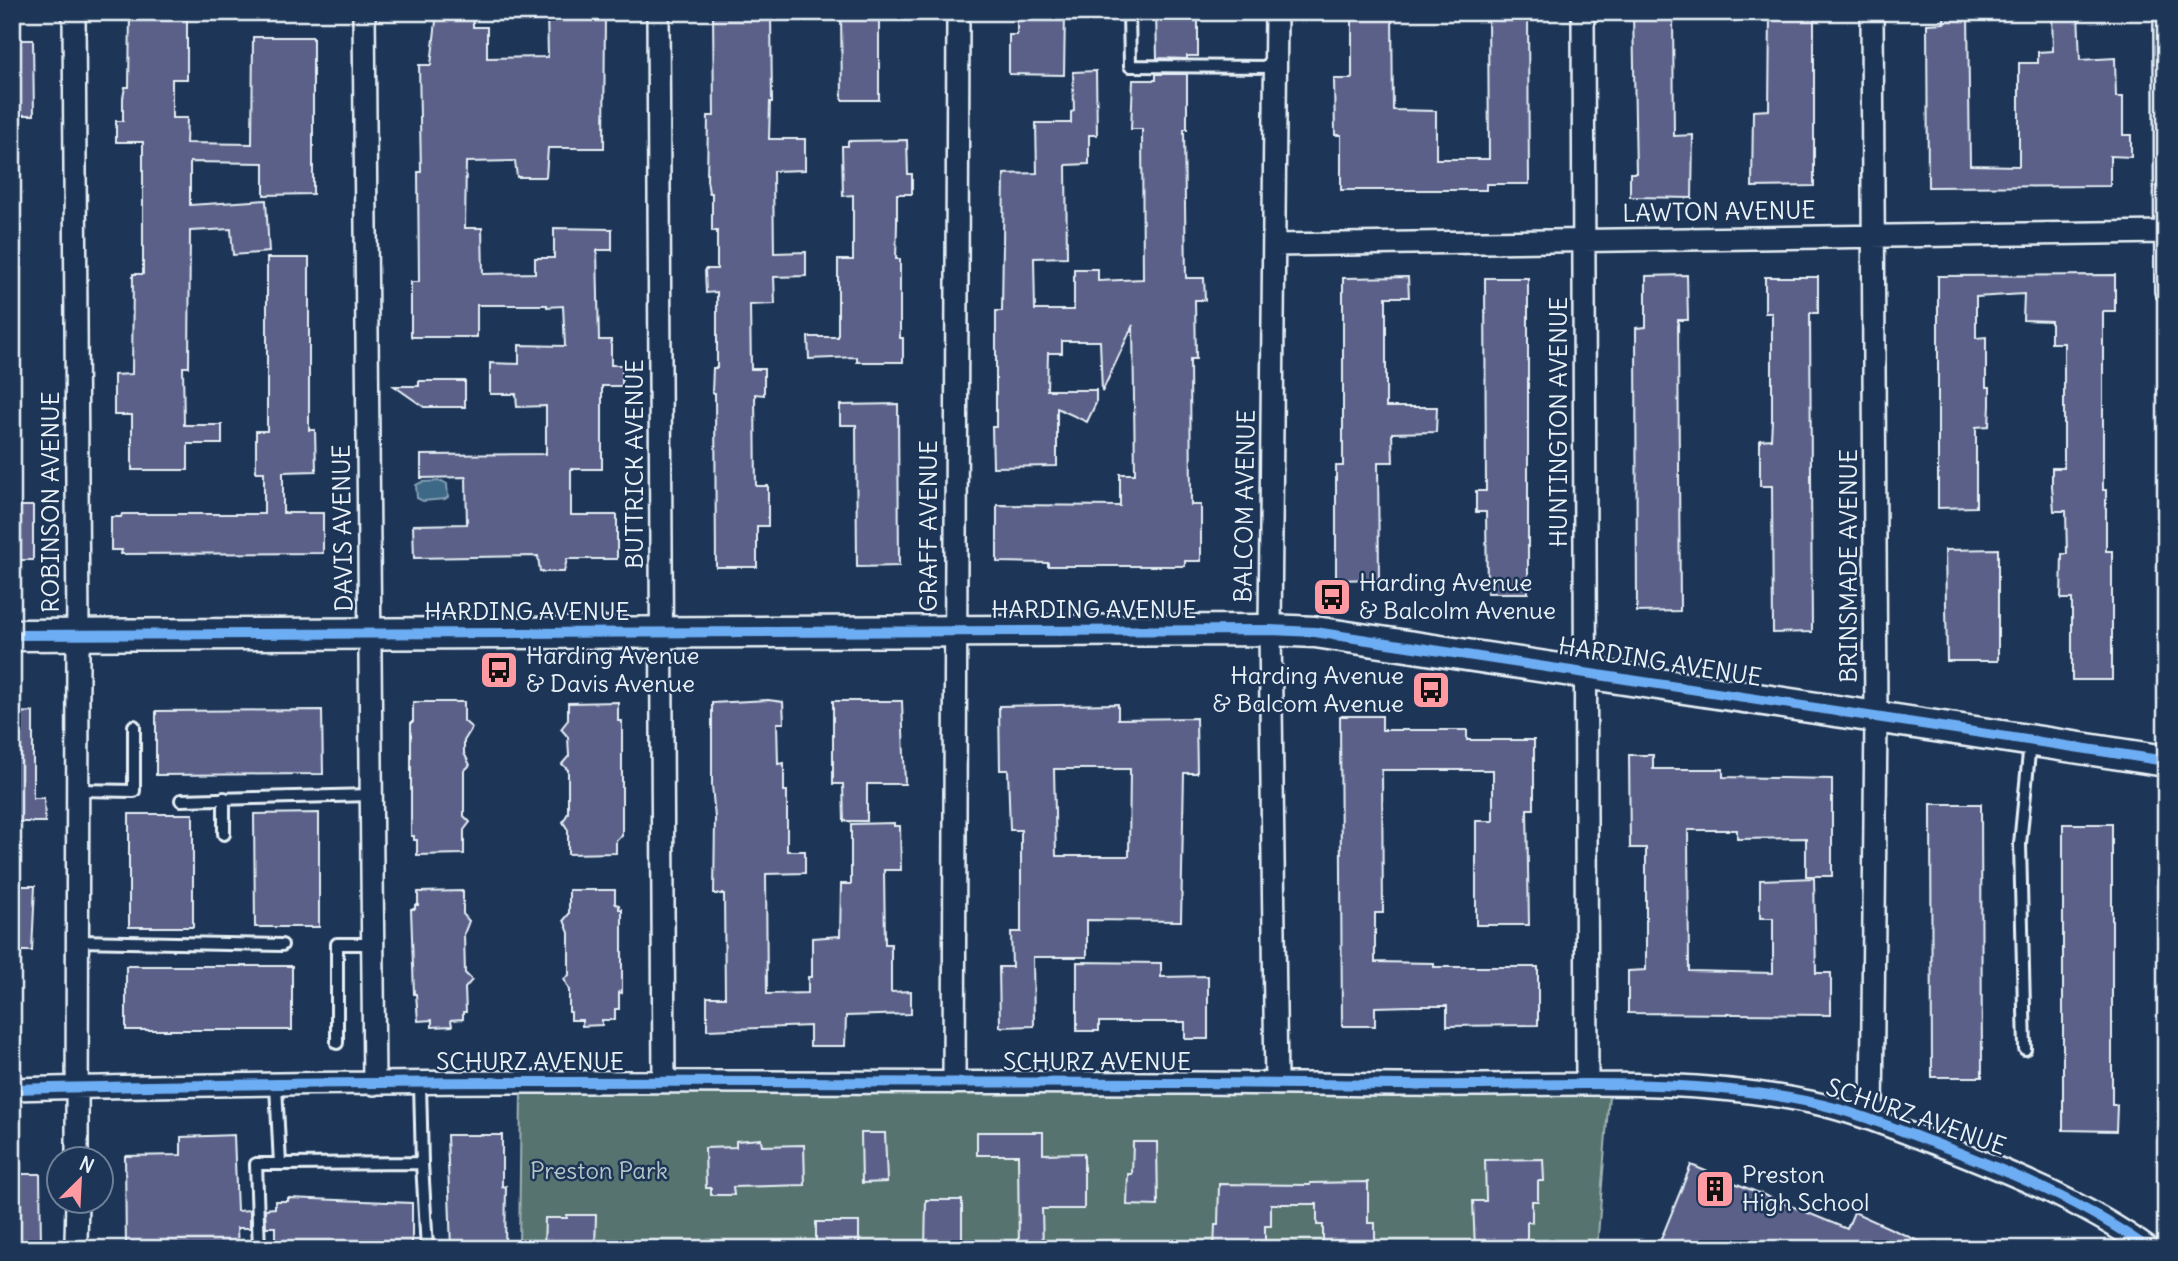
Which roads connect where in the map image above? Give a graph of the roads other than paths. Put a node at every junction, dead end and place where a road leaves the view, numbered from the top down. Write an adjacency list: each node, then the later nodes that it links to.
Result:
1 (74, 12): 19 (street, ROBINSON AVENUE)
2 (364, 12): 20 (street, DAVIS AVENUE)
3 (658, 12): 18 (street, BUTTRICK AVENUE)
4 (958, 12): 17 (street, GRAFF AVENUE)
5 (1129, 12): 10 (lane)
6 (1276, 12): 10 (street, BALCOM AVENUE)
7 (1583, 12): 13 (street, HUNTINGTON AVENUE)
8 (1872, 12): 12 (street, BRINSMADE AVENUE)
9 (2165, 12): 11 (street)
10 (1275, 67): 14 (street, BALCOM AVENUE)
11 (2166, 232): 12 (street, LAWTON AVENUE); 15 (street)
12 (1874, 237): 13 (street, LAWTON AVENUE); 23 (street, BRINSMADE AVENUE)
13 (1584, 240): 14 (street, LAWTON AVENUE); 22 (street, HUNTINGTON AVENUE)
14 (1274, 245): 16 (street, BALCOM AVENUE)
15 (2166, 291)
16 (1270, 630): 17 (street, HARDING AVENUE); 22 (street, HARDING AVENUE); 39 (street, BALCOM AVENUE)
17 (955, 631): 18 (street, HARDING AVENUE); 38 (street, GRAFF AVENUE)
18 (662, 632): 20 (street, HARDING AVENUE); 37 (street, BUTTRICK AVENUE)
19 (78, 634): 20 (street, HARDING AVENUE); 21 (street, HARDING AVENUE); 27 (street, ROBINSON AVENUE)
20 (370, 634): 28 (street, DAVIS AVENUE)
21 (12, 635)
22 (1586, 672): 23 (street, HARDING AVENUE); 42 (street, HUNTINGTON AVENUE)
23 (1876, 716): 25 (street, HARDING AVENUE); 46 (street, BRINSMADE AVENUE)
24 (134, 726): 27 (lane)
25 (2030, 740): 26 (street, HARDING AVENUE); 36 (lane)
26 (2166, 761)
27 (78, 790): 32 (street, ROBINSON AVENUE)
28 (372, 795): 29 (lane); 33 (street, DAVIS AVENUE)
29 (224, 799): 30 (lane); 31 (lane)
30 (181, 800)
31 (224, 834)
32 (78, 941): 34 (lane); 44 (street, ROBINSON AVENUE)
33 (373, 944): 35 (lane); 40 (street, DAVIS AVENUE)
34 (282, 945)
35 (337, 1043)
36 (2025, 1049)
37 (664, 1082): 38 (street, SCHURZ AVENUE); 41 (street, SCHURZ AVENUE)
38 (954, 1083): 39 (street, SCHURZ AVENUE)
39 (1276, 1083): 42 (street, SCHURZ AVENUE)
40 (374, 1084): 41 (street, SCHURZ AVENUE); 43 (street, SCHURZ AVENUE)
41 (420, 1084): 48 (lane)
42 (1587, 1084): 46 (street, SCHURZ AVENUE)
43 (276, 1086): 44 (street, SCHURZ AVENUE); 49 (lane)
44 (78, 1087): 45 (street, SCHURZ AVENUE); 47 (street, ROBINSON AVENUE)
45 (12, 1089)
46 (1872, 1119): 54 (street, SCHURZ AVENUE)
47 (77, 1146)
48 (422, 1163): 49 (lane); 53 (lane)
49 (280, 1164): 52 (lane)
50 (77, 1216): 51 (street)
51 (76, 1241)
52 (259, 1249)
53 (427, 1249)
54 (2149, 1249)

